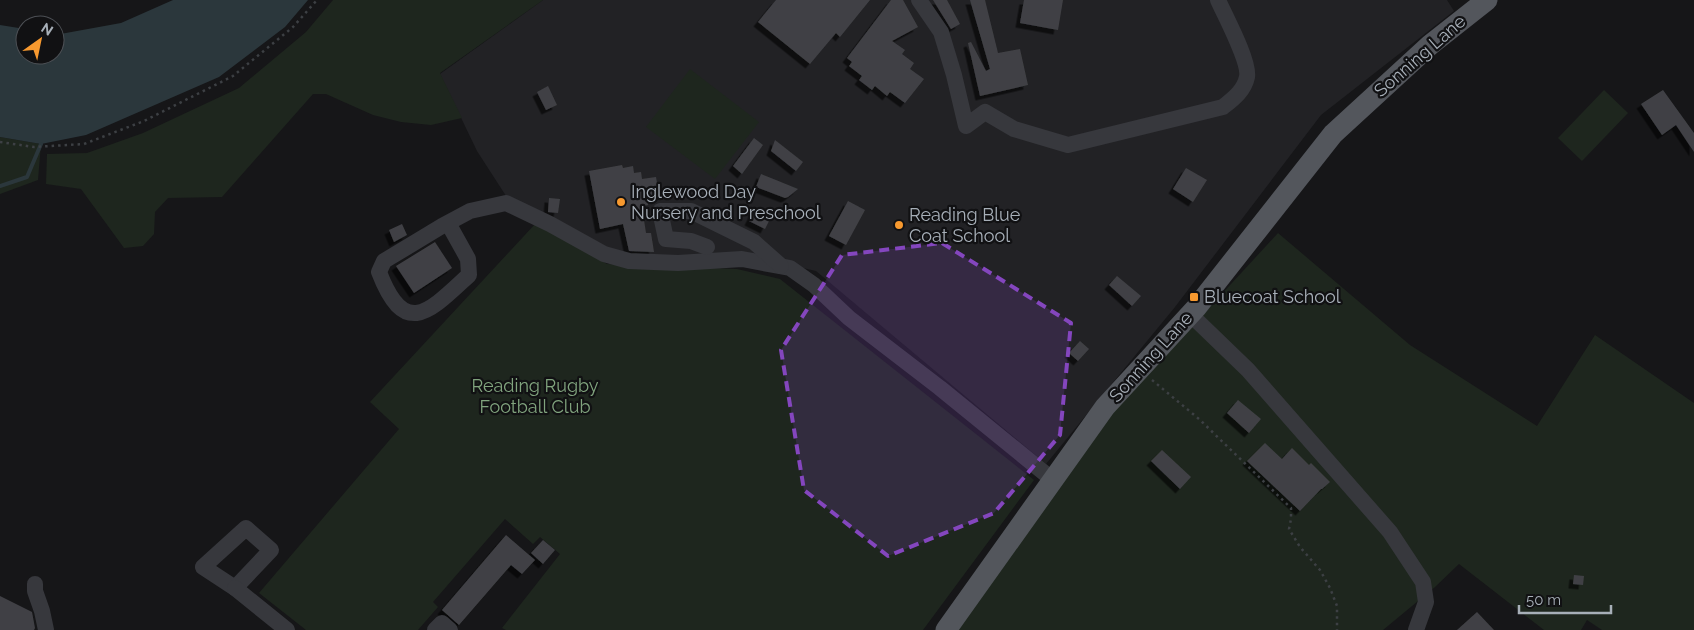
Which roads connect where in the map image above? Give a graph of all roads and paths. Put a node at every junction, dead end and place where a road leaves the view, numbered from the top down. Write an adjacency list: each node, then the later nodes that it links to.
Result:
1 (317, 0): 5 (path)
2 (919, 0): 3 (street)
3 (1218, 0)
4 (1486, 0): 9 (main road, Sonning Lane)
5 (0, 142)
6 (448, 223): 6 (street); 8 (street)
7 (707, 246): 8 (street)
8 (783, 267): 11 (street)
9 (1190, 314): 10 (main road, Sonning Lane); 20 (street)
10 (1140, 370): 11 (main road, Sonning Lane); 19 (path)
11 (1054, 480): 18 (main road, Sonning Lane)
12 (35, 584): 14 (street)
13 (235, 588): 15 (street)
14 (46, 630)
15 (287, 630)
16 (435, 630): 17 (street)
17 (450, 630)
18 (946, 630)
19 (1337, 630)
20 (1416, 630)

